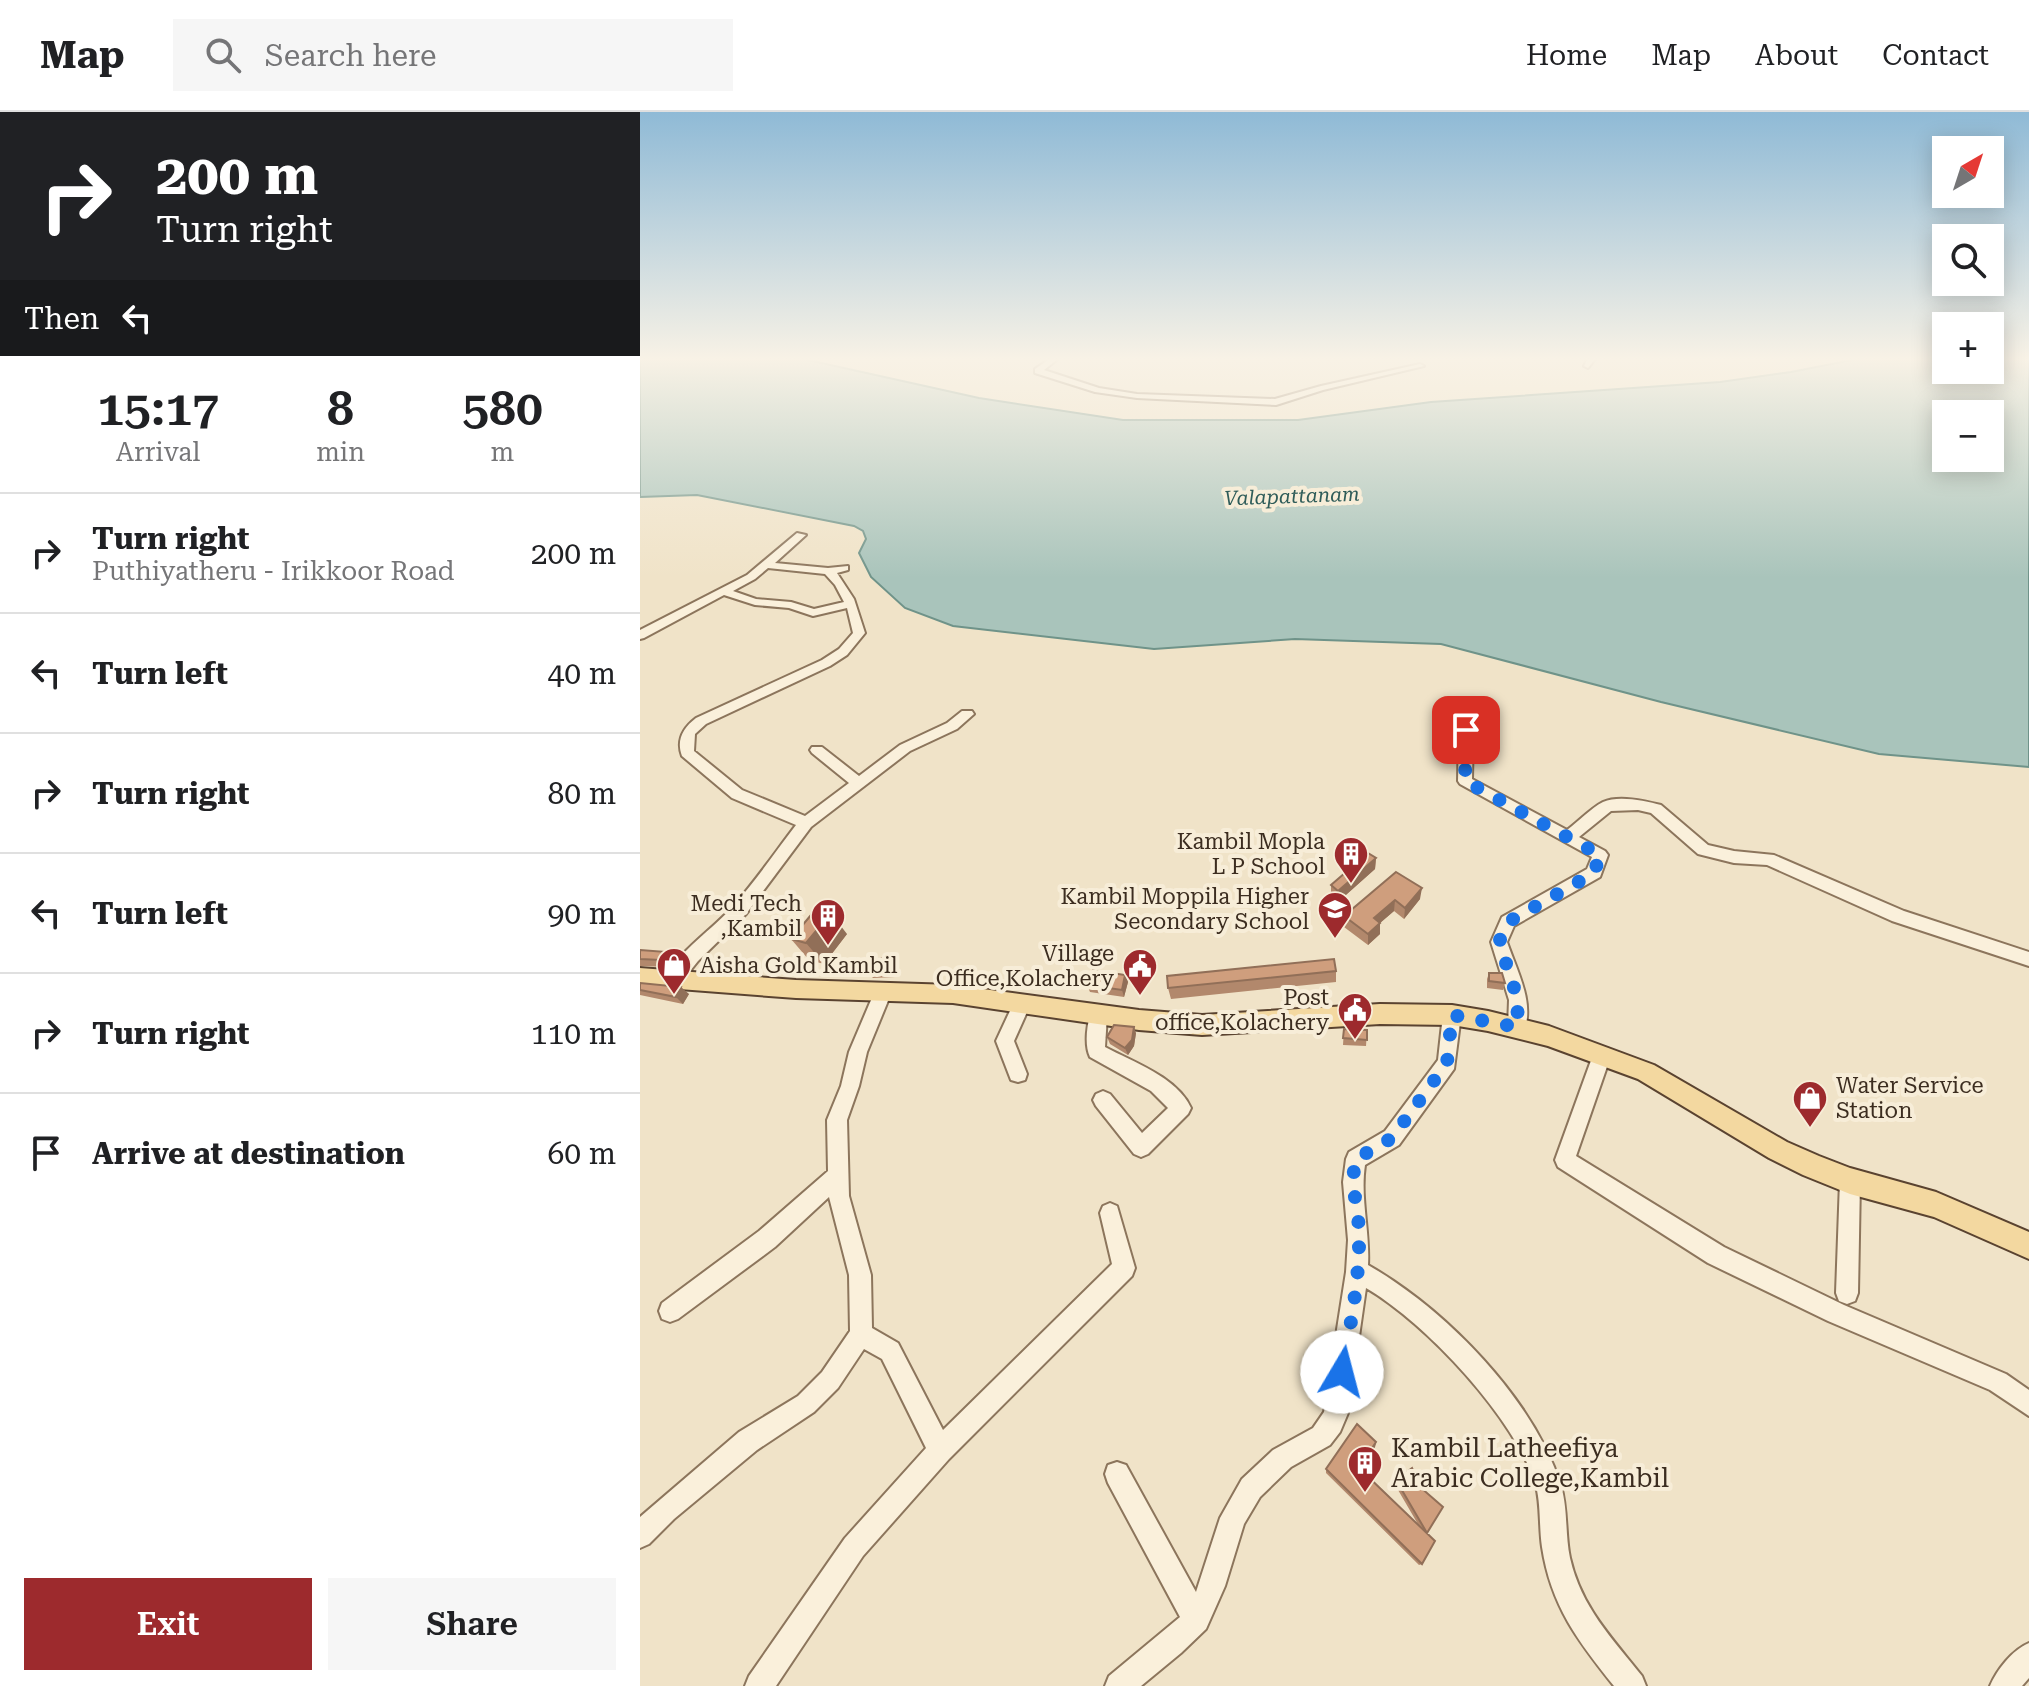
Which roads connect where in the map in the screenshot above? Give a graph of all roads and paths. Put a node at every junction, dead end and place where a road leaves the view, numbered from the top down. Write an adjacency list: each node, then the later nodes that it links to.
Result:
1 (801, 535): 2 (street)
2 (767, 565): 4 (street); 5 (street)
3 (844, 568): 4 (street)
4 (828, 571): 6 (street)
5 (725, 592): 6 (street); 7 (street)
6 (848, 604): 12 (street)
7 (640, 635)
8 (967, 714): 11 (street)
9 (1466, 730): 13 (street)
10 (817, 750): 11 (street)
11 (857, 782): 12 (street)
12 (806, 823): 16 (street)
13 (1569, 837): 14 (street); 21 (street)
14 (2029, 959)
15 (640, 977): 16 (main road)
16 (672, 981): 17 (main road)
17 (883, 991): 18 (main road); 25 (street)
18 (1022, 1003): 19 (main road); 23 (street)
19 (1098, 1015): 20 (main road); 24 (street)
20 (1452, 1015): 21 (main road); 29 (street)
21 (1517, 1027): 22 (main road)
22 (1602, 1055): 26 (main road); 33 (street)
23 (1018, 1074)
24 (1103, 1100)
25 (838, 1176): 31 (street); 32 (street)
26 (1850, 1181): 28 (main road); 30 (street)
27 (1110, 1213): 34 (street)
28 (2029, 1246)
29 (1357, 1271): 37 (street); 41 (street)
30 (1847, 1293)
31 (670, 1311)
32 (861, 1334): 34 (street); 36 (street)
33 (2029, 1404)
34 (940, 1450): 39 (street)
35 (1117, 1474): 37 (street)
36 (640, 1535)
37 (1196, 1619): 40 (street)
38 (2029, 1657): 42 (street)
39 (759, 1686)
40 (1119, 1686)
41 (1632, 1686)
42 (2004, 1686)

